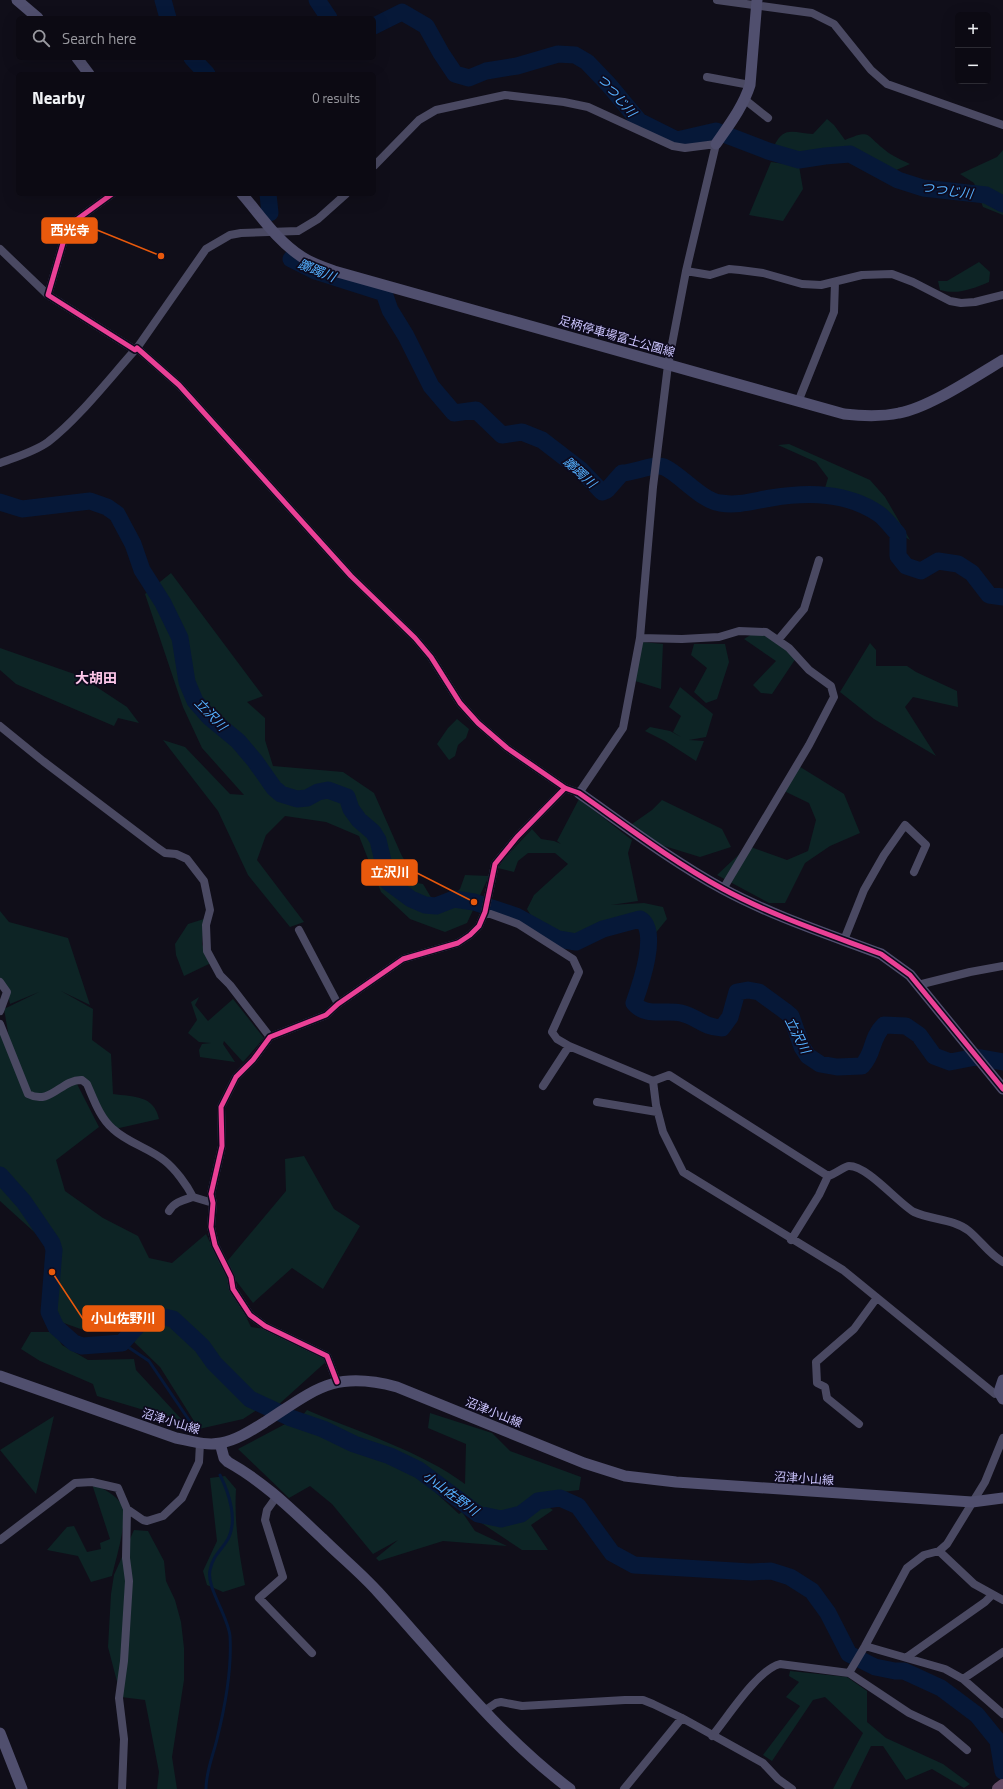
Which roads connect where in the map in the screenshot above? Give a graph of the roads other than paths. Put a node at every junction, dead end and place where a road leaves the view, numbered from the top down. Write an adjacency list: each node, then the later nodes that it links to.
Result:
1 (17, 0): 4 (main road)
2 (717, 0): 3 (street)
3 (757, 3): 8 (main road); 11 (street)
4 (36, 16)
5 (78, 60): 6 (main road)
6 (88, 72)
7 (707, 77): 8 (street)
8 (750, 85): 9 (main road)
9 (744, 99): 10 (street); 12 (main road)
10 (768, 118)
11 (1003, 125)
12 (720, 137): 13 (street); 19 (street)
13 (376, 164)
14 (109, 196): 21 (street)
15 (244, 196): 17 (main road, 足柄停車場富士公園線)
16 (344, 196): 17 (street)
17 (273, 233): 23 (street); 25 (main road, 足柄停車場富士公園線)
18 (0, 249): 21 (street)
19 (686, 271): 20 (street); 25 (street)
20 (835, 282): 22 (street); 26 (street)
21 (48, 295): 23 (street)
22 (1003, 295)
23 (136, 349): 27 (street); 32 (street)
24 (1003, 360): 26 (main road, 足柄停車場富士公園線)
25 (668, 365): 26 (main road, 足柄停車場富士公園線); 29 (street)
26 (798, 402)
27 (0, 463)
28 (819, 560): 30 (street)
29 (640, 638): 30 (street); 33 (street)
30 (778, 640): 35 (street)
31 (0, 726): 45 (street)
32 (565, 788): 33 (street); 36 (street)
33 (579, 792): 35 (main road)
34 (914, 872): 38 (street)
35 (723, 889): 38 (main road)
36 (485, 912): 42 (street); 46 (street)
37 (299, 930): 42 (street)
38 (844, 940): 41 (main road)
39 (1003, 966): 41 (street)
40 (0, 982): 43 (street)
41 (918, 985): 49 (main road)
42 (338, 1004): 45 (street)
43 (0, 1011)
44 (0, 1024): 53 (street)
45 (270, 1037): 54 (street)
46 (569, 1046): 47 (street); 48 (street)
47 (653, 1081): 51 (street); 52 (street)
48 (543, 1086)
49 (1003, 1089)
50 (597, 1102): 51 (street)
51 (658, 1112): 56 (street)
52 (828, 1176): 56 (street); 57 (street)
53 (193, 1197): 54 (street); 55 (street)
54 (213, 1203): 61 (street)
55 (169, 1211)
56 (791, 1240): 58 (street)
57 (1003, 1262)
58 (876, 1300): 62 (street); 63 (street)
59 (0, 1376): 65 (main road, 沼津小山線)
60 (1003, 1380): 62 (main road)
61 (337, 1382): 66 (main road, 沼津小山線); 69 (main road, 沼津小山線)
62 (1001, 1396)
63 (859, 1424)
64 (1003, 1438): 69 (street)
65 (200, 1443): 66 (main road, 沼津小山線); 70 (street)
66 (220, 1443): 67 (main road)
67 (277, 1496): 77 (street); 81 (main road)
68 (1003, 1498): 69 (main road, 沼津小山線)
69 (972, 1502): 72 (street)
70 (127, 1509): 71 (street); 89 (street)
71 (0, 1540)
72 (939, 1551): 73 (street); 75 (street)
73 (992, 1594): 74 (street); 78 (street)
74 (1003, 1600)
75 (864, 1648): 78 (street); 79 (street)
76 (1003, 1652): 80 (street)
77 (312, 1653)
78 (907, 1657): 80 (street)
79 (849, 1671): 85 (street); 86 (street)
80 (963, 1679): 82 (street)
81 (484, 1711): 83 (street); 90 (main road)
82 (1003, 1714)
83 (682, 1718): 85 (street); 91 (street)
84 (0, 1733): 88 (main road)
85 (712, 1736): 92 (street)
86 (967, 1750)
87 (1003, 1786): 93 (highway)
88 (22, 1789)
89 (122, 1789)
90 (570, 1789)
91 (624, 1789)
92 (792, 1789)
93 (999, 1789)

